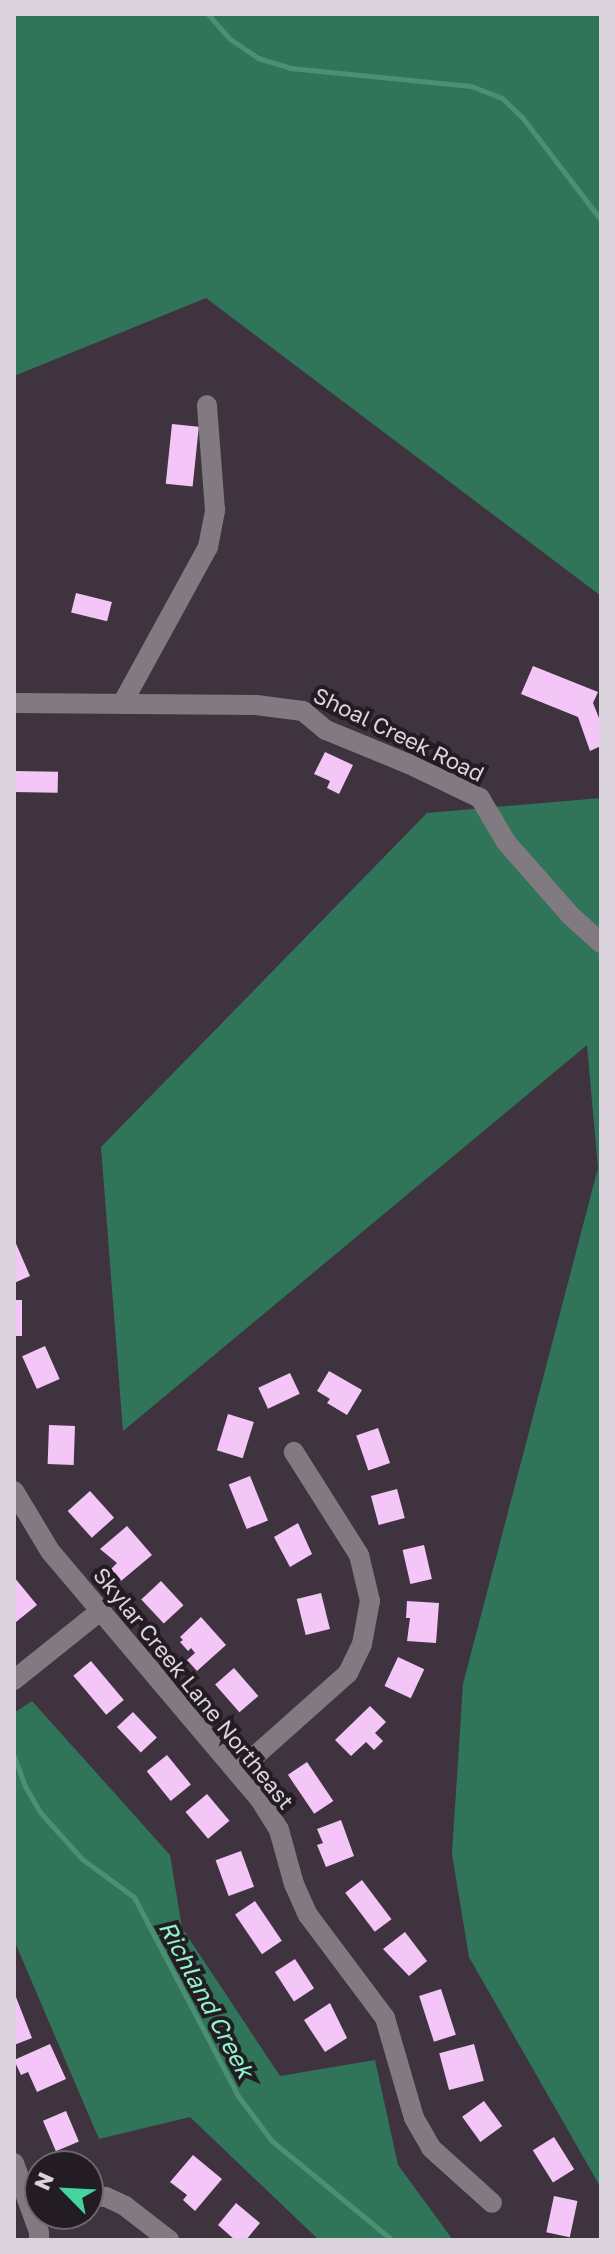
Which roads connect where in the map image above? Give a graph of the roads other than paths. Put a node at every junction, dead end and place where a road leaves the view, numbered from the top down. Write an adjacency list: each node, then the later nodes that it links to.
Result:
1 (207, 405): 3 (street)
2 (14, 703): 3 (street, Shoal Creek Road)
3 (122, 704): 4 (street, Shoal Creek Road)
4 (601, 943)
5 (294, 1452): 9 (street)
6 (14, 1491): 7 (street, Skylar Creek Lane Northeast)
7 (100, 1611): 8 (street); 9 (street, Skylar Creek Lane Northeast)
8 (14, 1680)
9 (237, 1772): 13 (street, Skylar Creek Lane Northeast)
10 (14, 2163): 11 (street)
11 (24, 2181)
12 (104, 2197): 14 (street)
13 (492, 2203)
14 (169, 2240)

